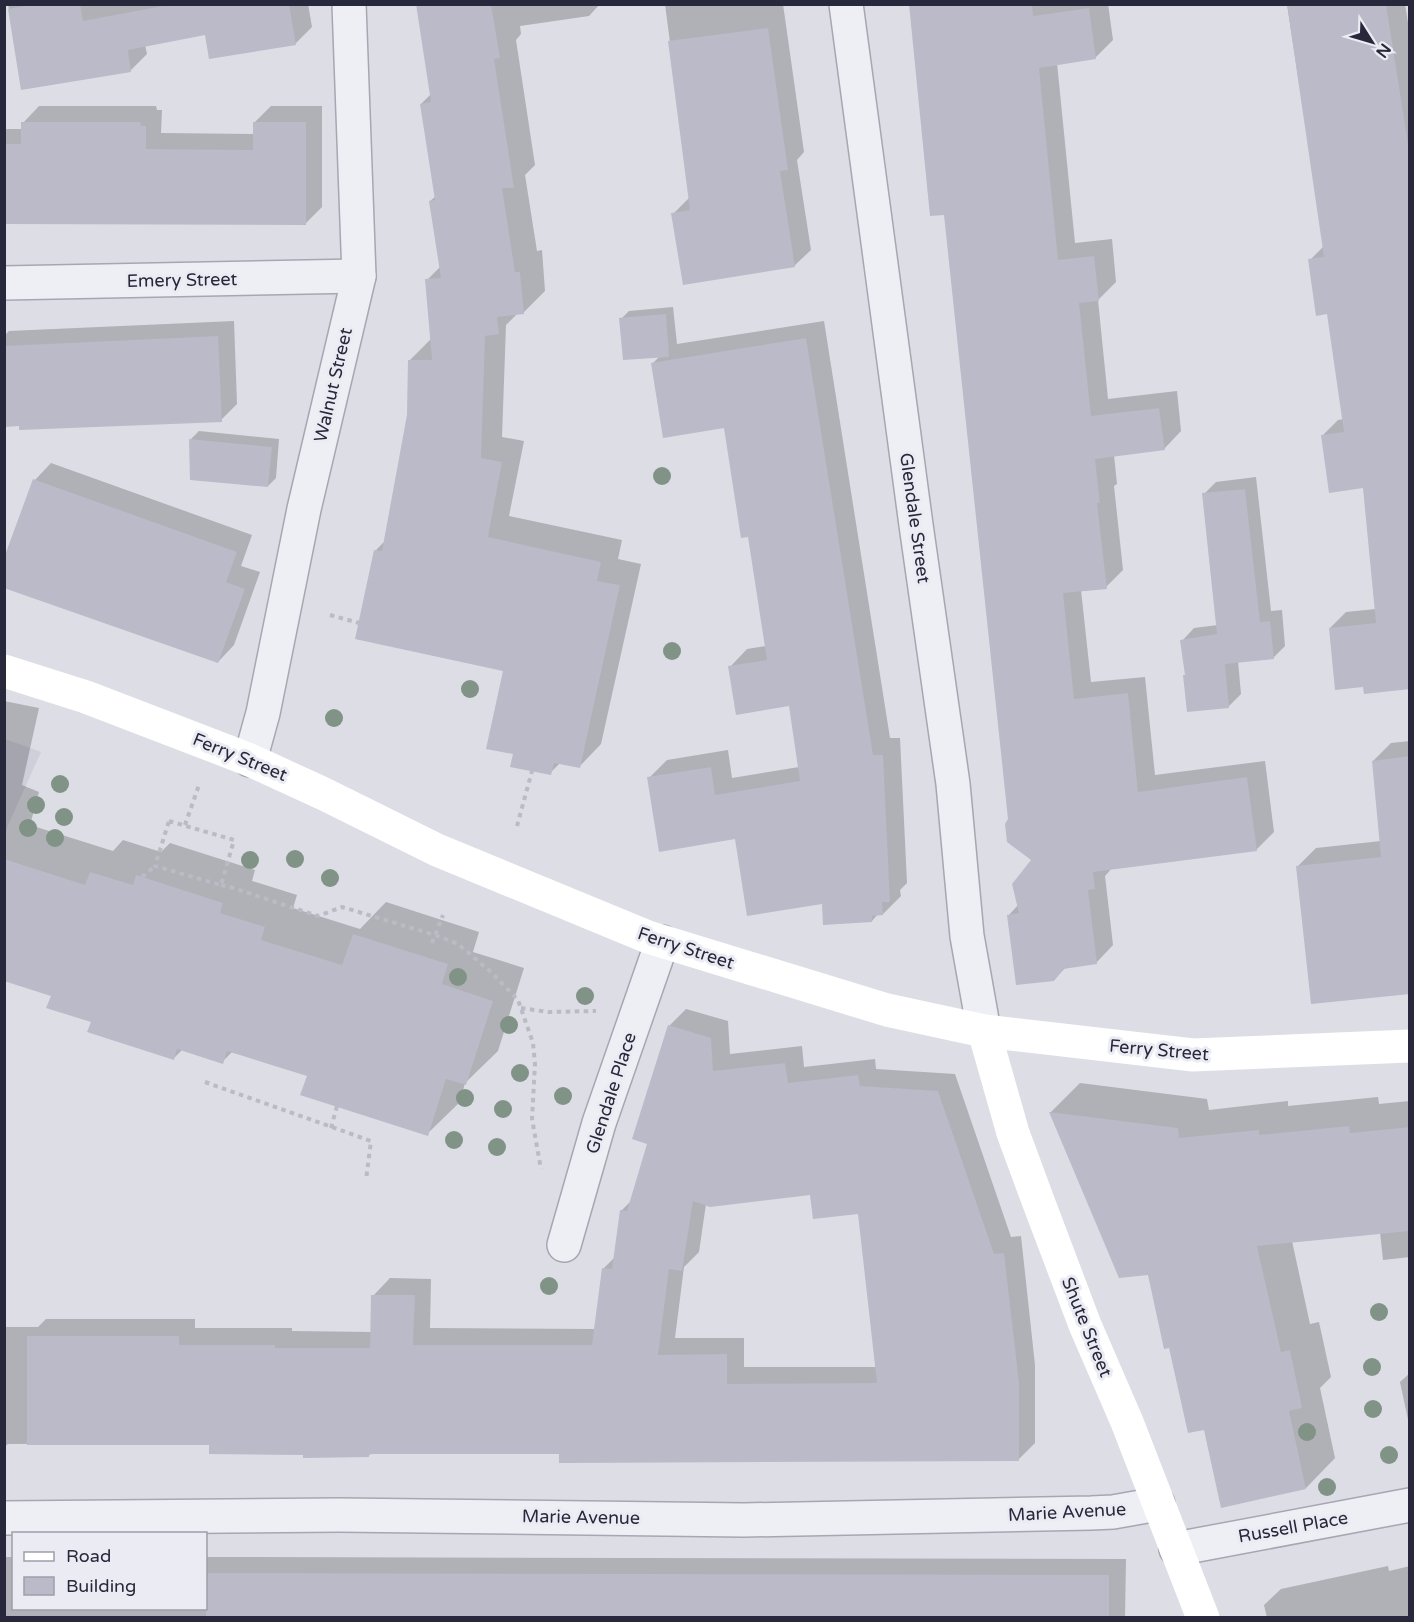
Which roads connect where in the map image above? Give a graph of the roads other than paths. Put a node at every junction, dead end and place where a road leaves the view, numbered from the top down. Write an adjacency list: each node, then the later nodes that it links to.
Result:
1 (350, 4): 3 (street, Walnut Street)
2 (846, 4): 8 (street, Glendale Street)
3 (359, 276): 4 (street, Emery Street); 6 (street, Walnut Street)
4 (4, 283)
5 (4, 671): 6 (main road, Ferry Street)
6 (250, 760): 7 (main road, Ferry Street)
7 (662, 942): 8 (main road, Ferry Street); 10 (street, Glendale Place)
8 (984, 1031): 9 (main road, Ferry Street); 11 (main road, Shute Street)
9 (1410, 1046)
10 (564, 1245)
11 (1158, 1504): 13 (street, Marie Avenue); 14 (main road, Shute Street)
12 (1410, 1505): 14 (street, Russell Place)
13 (4, 1518)
14 (1176, 1549): 15 (main road, Shute Street)
15 (1203, 1617)

